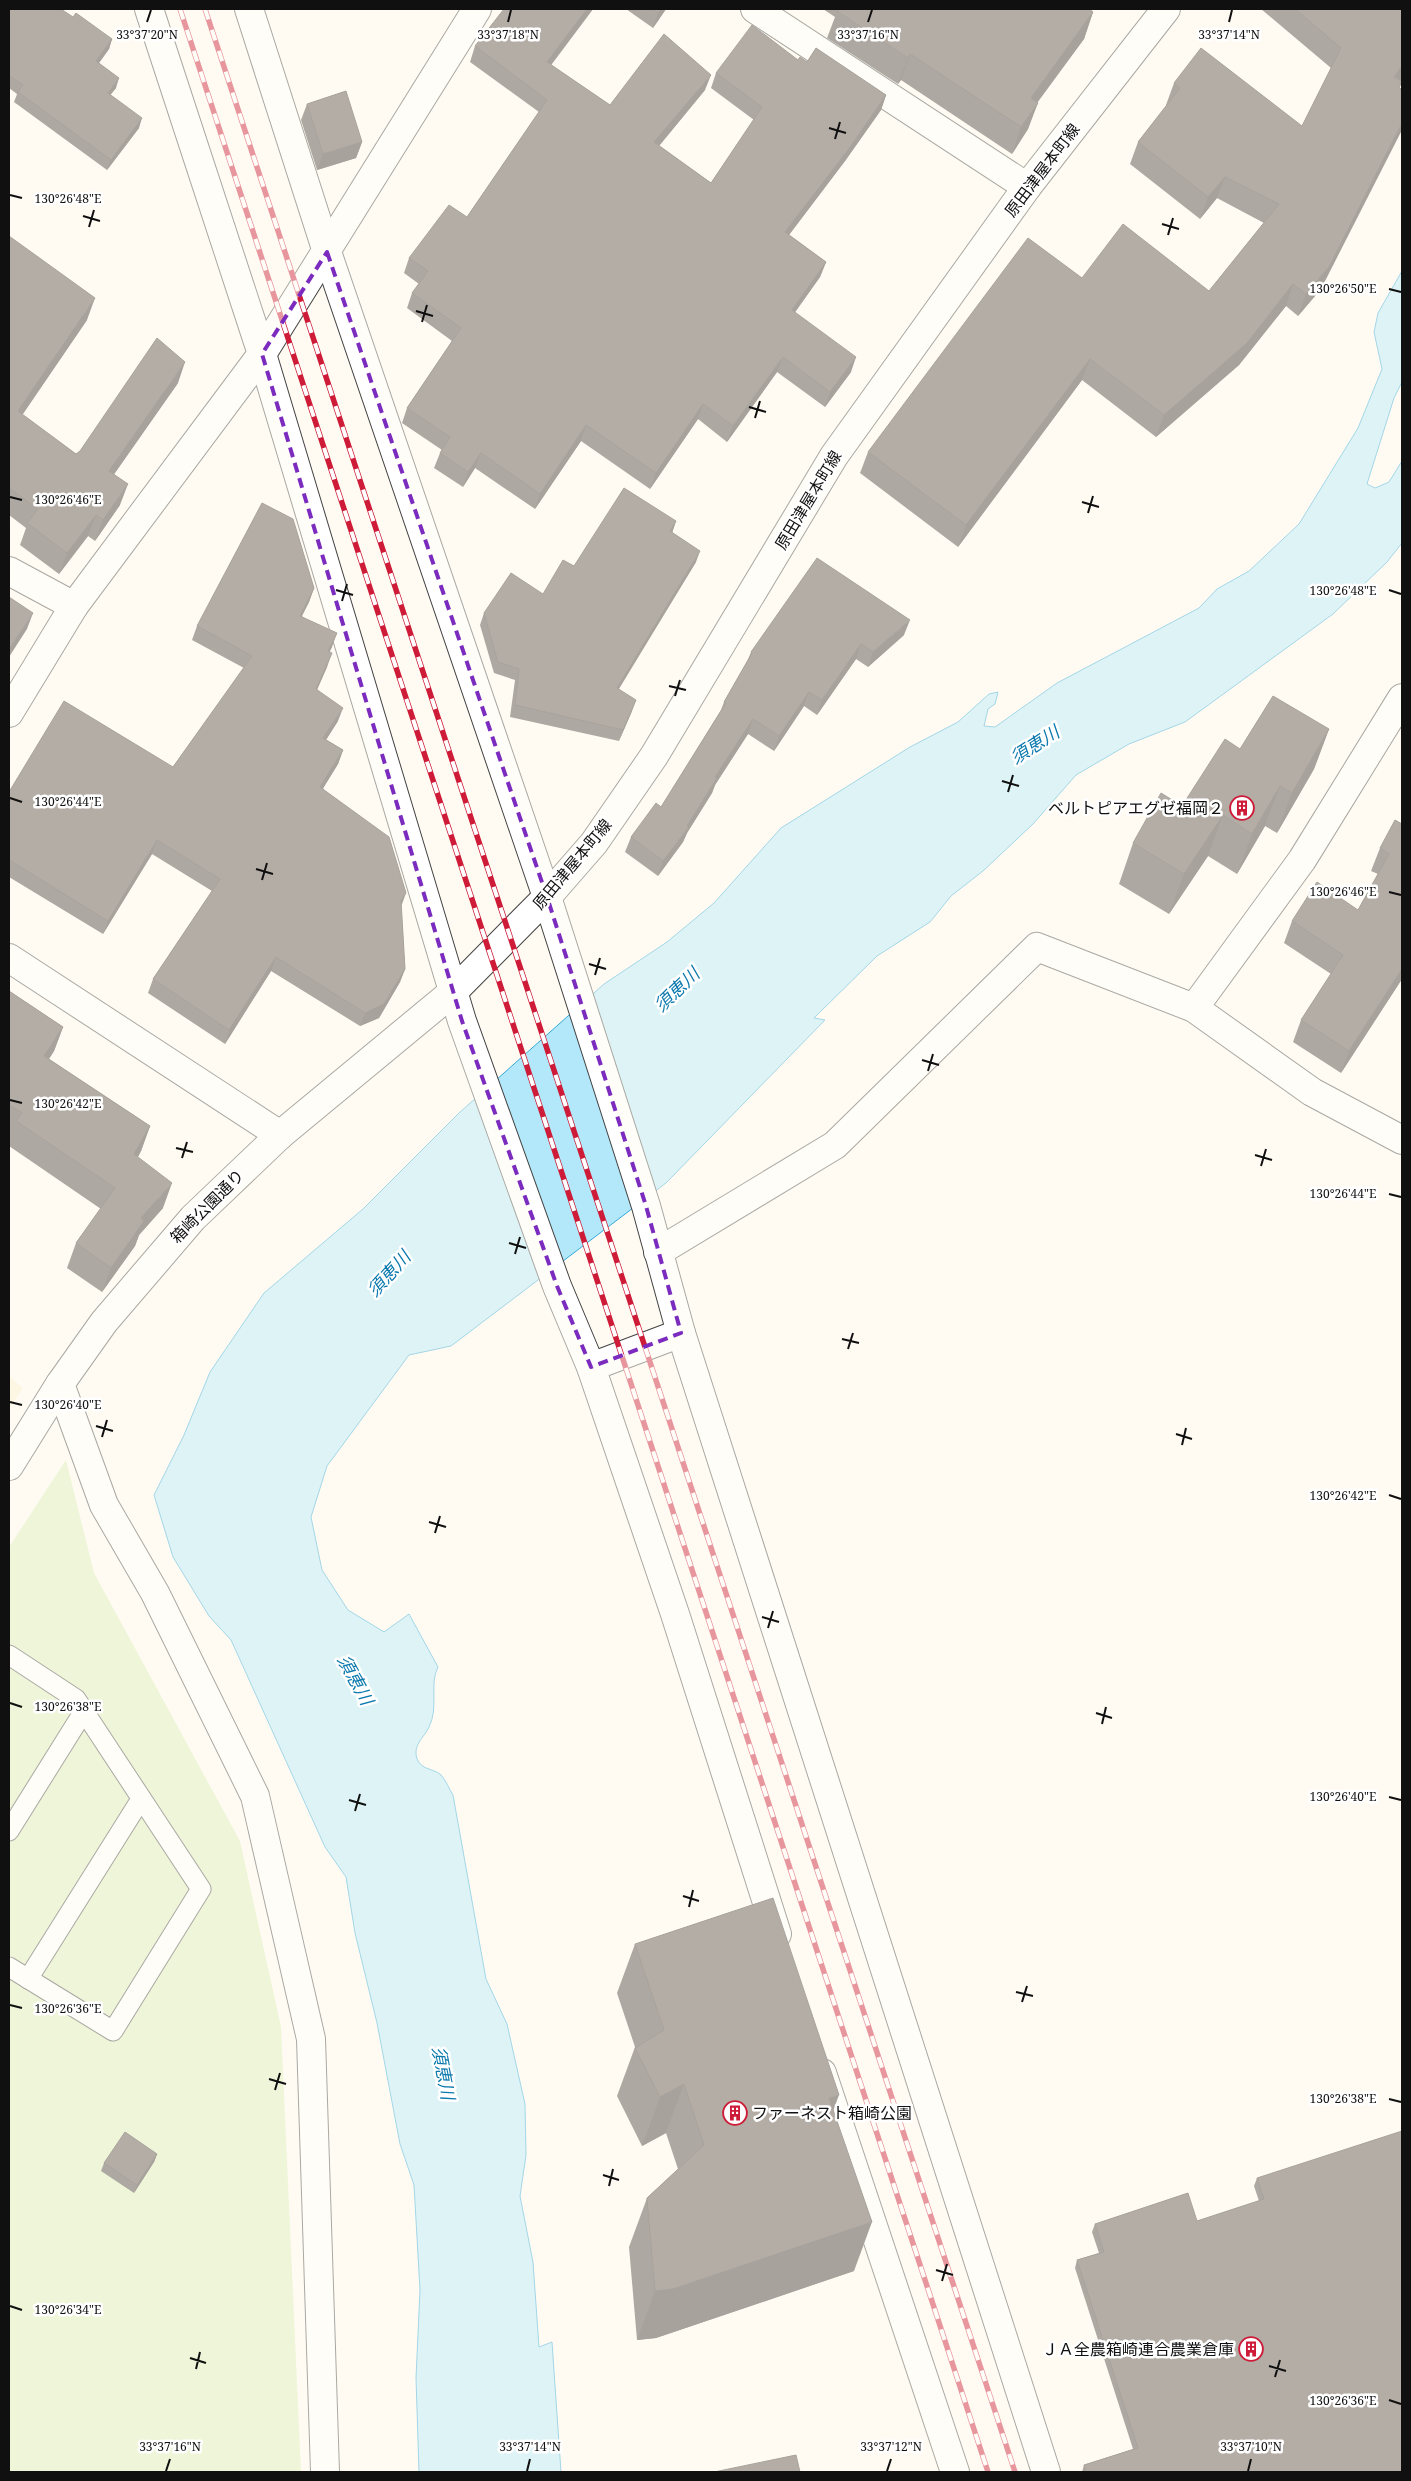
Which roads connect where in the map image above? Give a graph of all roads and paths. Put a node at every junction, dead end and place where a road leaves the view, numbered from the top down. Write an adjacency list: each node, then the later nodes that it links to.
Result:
1 (149, 9): 8 (street)
2 (249, 9): 7 (street)
3 (477, 9): 7 (street)
4 (755, 9): 6 (street)
5 (1166, 9): 6 (street, 原田津屋本町線)
6 (1028, 187): 13 (street, 原田津屋本町線)
7 (327, 252): 8 (street); 13 (street)
8 (262, 354): 10 (street); 15 (street)
9 (9, 571): 10 (street)
10 (74, 606): 12 (street)
11 (1402, 698): 16 (street)
12 (9, 713)
13 (547, 897): 15 (street, 原田津屋本町線); 19 (street)
14 (9, 958): 17 (street)
15 (454, 991): 17 (street, 箱崎公園通り); 21 (street)
16 (1194, 1008): 18 (street); 19 (street)
17 (280, 1136): 22 (street, 箱崎公園通り)
18 (1402, 1140)
19 (658, 1252): 20 (street)
20 (681, 1334): 21 (street); 34 (street)
21 (590, 1367): 28 (street)
22 (60, 1384): 23 (street, 箱崎公園通り); 32 (street)
23 (9, 1466)
24 (9, 1655): 25 (lane)
25 (84, 1711): 26 (lane); 27 (lane)
26 (141, 1799): 30 (lane); 30 (lane)
27 (9, 1831)
28 (784, 1955)
29 (9, 1967): 30 (lane)
30 (28, 1979)
31 (814, 2050): 33 (street)
32 (325, 2472)
33 (955, 2472)
34 (1046, 2472)

